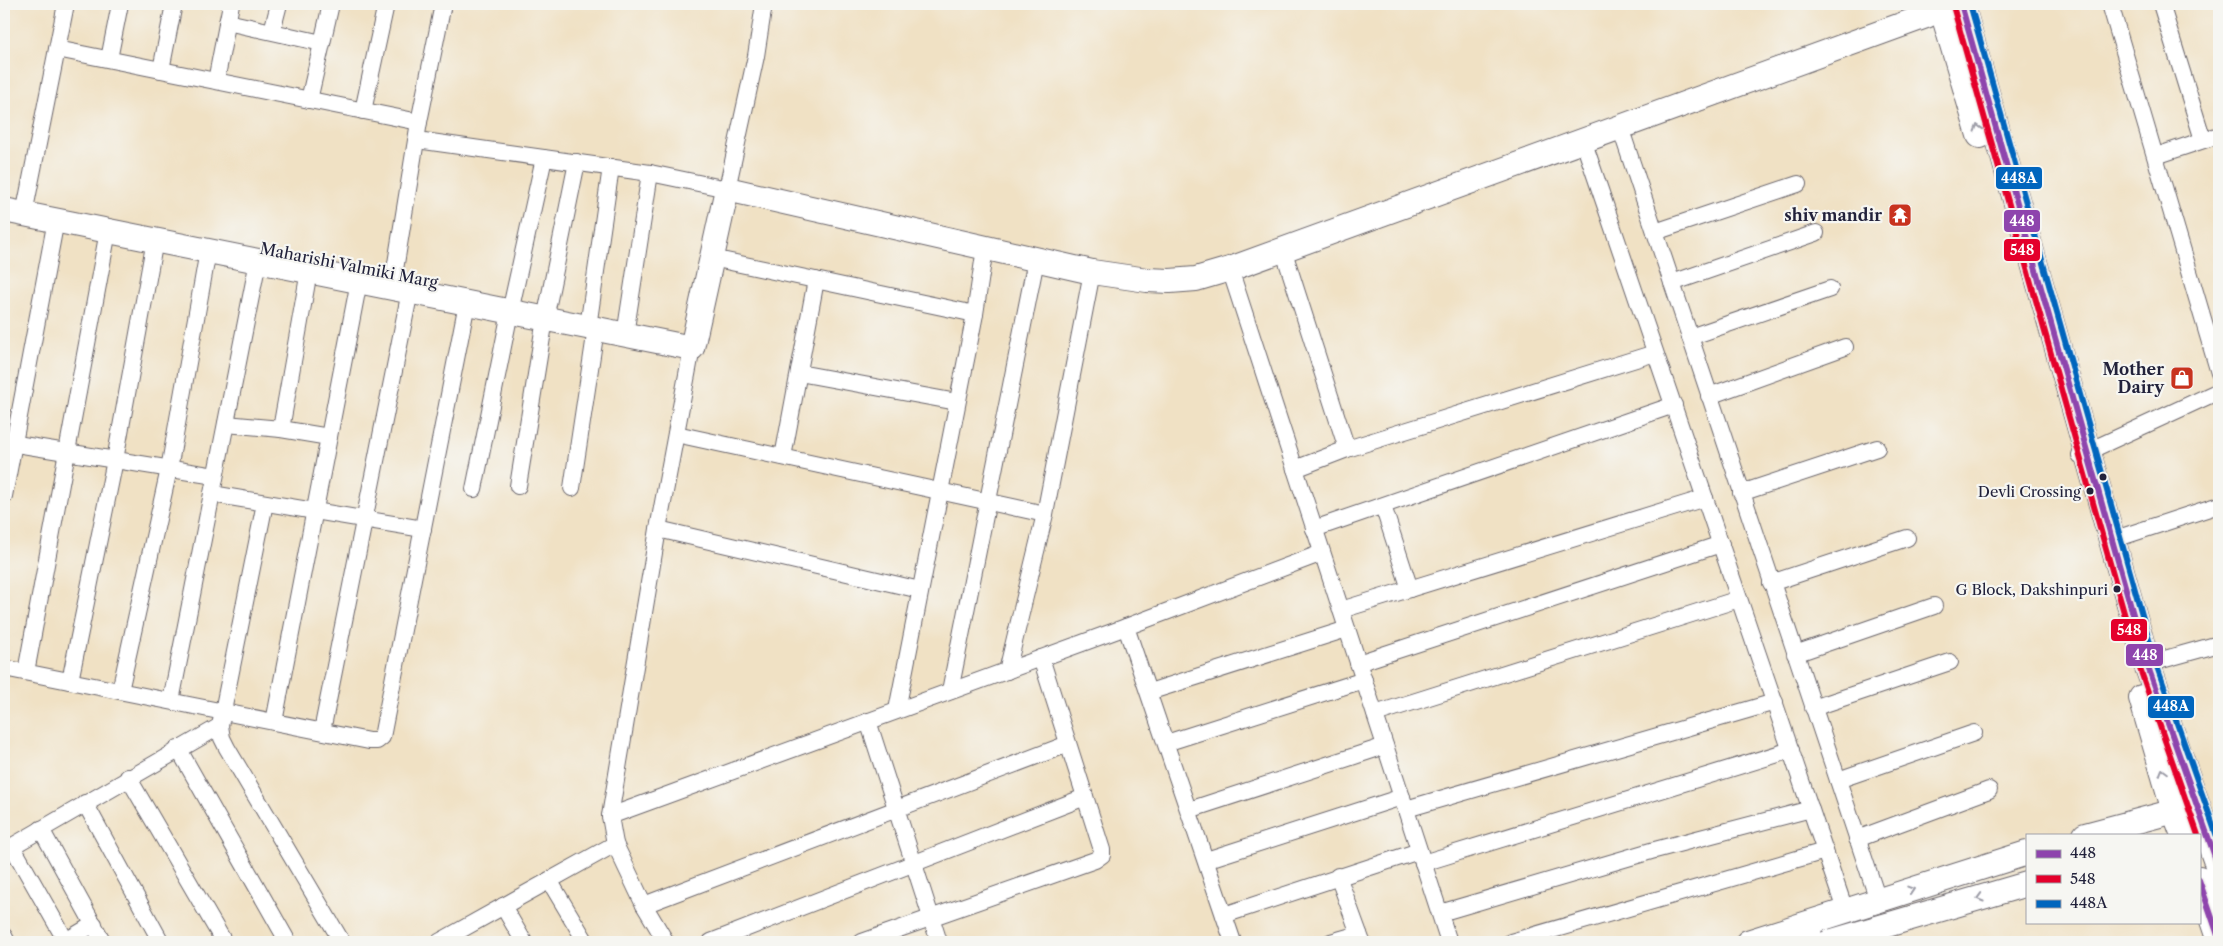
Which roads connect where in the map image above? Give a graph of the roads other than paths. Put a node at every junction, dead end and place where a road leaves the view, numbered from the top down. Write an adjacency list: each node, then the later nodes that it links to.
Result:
1 (66, 4): 16 (street)
2 (120, 4): 17 (street)
3 (174, 4): 18 (street)
4 (231, 4): 13 (street)
5 (279, 4): 14 (street)
6 (330, 4): 15 (street)
7 (386, 4): 21 (street)
8 (443, 4): 22 (street)
9 (764, 4): 34 (street)
10 (2110, 4): 28 (street)
11 (2161, 4): 27 (street)
12 (1948, 5): 23 (street); 80 (main road)
13 (227, 22): 14 (street); 19 (street)
14 (272, 31): 15 (street)
15 (322, 43): 20 (street)
16 (57, 49): 17 (street); 36 (street)
17 (109, 59): 18 (street)
18 (161, 70): 19 (street)
19 (216, 81): 20 (street)
20 (309, 100): 21 (street)
21 (363, 111): 22 (street)
22 (418, 122): 25 (street)
23 (1620, 127): 26 (street); 39 (street)
24 (2219, 135): 27 (street)
25 (417, 140): 29 (street); 54 (street)
26 (1583, 140): 43 (street); 65 (street)
27 (2203, 140): 28 (street)
28 (2156, 156): 66 (street)
29 (544, 158): 30 (street); 57 (street)
30 (577, 162): 31 (street); 58 (street)
31 (611, 167): 32 (street); 60 (street)
32 (650, 173): 34 (street); 61 (street)
33 (1798, 184): 39 (street)
34 (727, 189): 42 (street); 45 (street)
35 (4, 194): 36 (street, Maharishi Valmiki Marg)
36 (18, 207): 37 (street, Maharishi Valmiki Marg); 54 (street, Maharishi Valmiki Marg)
37 (56, 220): 38 (street, Maharishi Valmiki Marg); 76 (street)
38 (108, 231): 41 (street, Maharishi Valmiki Marg); 79 (street)
39 (1655, 232): 53 (street)
40 (1816, 233): 53 (street)
41 (155, 240): 44 (street, Maharishi Valmiki Marg); 82 (street)
42 (985, 248): 46 (street); 59 (street)
43 (1283, 249): 48 (street); 78 (street)
44 (208, 251): 47 (street, Maharishi Valmiki Marg); 83 (street)
45 (712, 258): 51 (street); 63 (street)
46 (1036, 260): 50 (street); 94 (street)
47 (258, 261): 49 (street, Maharishi Valmiki Marg); 72 (street)
48 (1230, 269): 50 (street); 84 (street)
49 (309, 271): 52 (street, Maharishi Valmiki Marg); 73 (street)
50 (1092, 272): 99 (street)
51 (816, 280): 59 (street); 67 (street)
52 (359, 281): 54 (street, Maharishi Valmiki Marg); 75 (street)
53 (1672, 283): 62 (street)
54 (399, 284): 56 (street, Maharishi Valmiki Marg); 57 (street, Maharishi Valmiki Marg); 100 (street)
55 (1830, 289): 62 (street)
56 (467, 303): 57 (street, Maharishi Valmiki Marg); 101 (street)
57 (512, 305): 58 (street, Maharishi Valmiki Marg); 88 (street)
58 (546, 311): 60 (street, Maharishi Valmiki Marg); 86 (street)
59 (975, 314): 70 (street)
60 (591, 323): 61 (street, Maharishi Valmiki Marg); 87 (street)
61 (626, 327): 63 (street, Maharishi Valmiki Marg)
62 (1690, 337): 69 (street)
63 (694, 340): 74 (street)
64 (1845, 348): 69 (street)
65 (1656, 353): 71 (street); 78 (street)
66 (2219, 372)
67 (799, 373): 70 (street); 81 (street)
68 (2219, 391): 80 (street)
69 (1709, 396): 90 (street)
70 (957, 402): 89 (street)
71 (1674, 406): 93 (street); 97 (street)
72 (226, 424): 73 (street); 85 (street)
73 (280, 429): 75 (street)
74 (676, 434): 81 (street); 102 (street)
75 (329, 437): 98 (street)
76 (9, 443): 79 (street); 92 (street)
77 (1877, 448): 90 (street)
78 (1347, 449): 84 (street)
79 (66, 452): 82 (street); 124 (street)
80 (2082, 454): 105 (main road); 154 (main road, one-way to 80)
81 (783, 457): 89 (street)
82 (115, 460): 83 (street); 126 (street)
83 (169, 469): 85 (street); 127 (street)
84 (1295, 469): 103 (street)
85 (215, 476): 91 (street)
86 (518, 486)
87 (572, 488)
88 (474, 489)
89 (940, 491): 94 (street); 110 (street)
90 (1741, 493): 108 (street)
91 (212, 494): 95 (street); 130 (street)
92 (4, 496)
93 (1705, 498): 106 (street); 109 (street)
94 (987, 501): 99 (street); 128 (street)
95 (265, 503): 98 (street); 135 (street)
96 (2219, 505): 105 (street)
97 (1383, 506): 103 (street); 109 (street)
98 (315, 511): 100 (street); 137 (street)
99 (1045, 514): 123 (street)
100 (364, 519): 101 (street); 138 (street)
101 (423, 529): 138 (street)
102 (658, 529): 110 (street); 155 (street)
103 (1314, 529): 107 (street)
104 (1907, 538): 108 (street)
105 (2112, 540): 121 (main road)
106 (1720, 544): 111 (street); 120 (street)
107 (1322, 553): 113 (street); 114 (street)
108 (1771, 583): 117 (street)
109 (1410, 589): 113 (street)
110 (920, 590): 133 (street)
111 (1740, 599): 131 (street); 134 (street)
112 (1934, 606): 117 (street)
113 (1341, 610): 115 (street)
114 (1126, 627): 118 (street); 129 (street)
115 (1347, 629): 120 (street); 129 (street)
116 (2219, 644): 121 (street)
117 (1795, 654): 132 (street)
118 (1041, 658): 123 (street); 141 (street)
119 (1950, 662): 132 (street)
120 (1358, 663): 125 (street)
121 (2147, 664): 167 (main road)
122 (4, 668): 124 (street)
123 (1007, 671): 128 (street)
124 (26, 672): 126 (street)
125 (1364, 680): 134 (street); 140 (street)
126 (70, 681): 127 (street)
127 (120, 691): 130 (street)
128 (950, 691): 133 (street)
129 (1149, 692): 140 (street)
130 (171, 701): 135 (street)
131 (1774, 702): 144 (street); 150 (street)
132 (1813, 708): 146 (street)
133 (897, 710): 136 (street)
134 (1375, 714): 142 (street)
135 (221, 718): 137 (street); 143 (street); 191 (street)
136 (868, 721): 152 (street); 155 (street)
137 (274, 722): 138 (street)
138 (322, 731)
139 (1974, 733): 146 (street)
140 (1166, 743): 153 (street)
141 (1068, 744): 148 (street); 152 (street)
142 (1385, 746): 150 (street); 153 (street)
143 (178, 748): 145 (street); 190 (street)
144 (1791, 750): 151 (street); 164 (street)
145 (128, 777): 149 (street); 189 (street)
146 (1838, 780): 159 (street)
147 (1989, 790): 159 (street)
148 (1085, 797): 166 (street); 178 (street)
149 (85, 803): 156 (street); 188 (street)
150 (1404, 803): 164 (street); 165 (street)
151 (1811, 809): 162 (street); 176 (street)
152 (896, 810): 166 (street); 173 (street)
153 (1189, 810): 165 (street)
154 (2175, 811): 157 (street); 158 (main road)
155 (610, 816): 160 (street)
156 (41, 829): 161 (street); 179 (street)
157 (2089, 834)
158 (2184, 834)
159 (1857, 839): 172 (street)
160 (615, 844): 169 (street); 173 (street)
161 (8, 848): 186 (street)
162 (1825, 851): 175 (street); 202 (street)
163 (2026, 853): 172 (street, one-way to 163)
164 (1421, 857): 168 (street); 176 (street)
165 (1206, 860): 177 (street)
166 (913, 862): 178 (street); 196 (street)
167 (2219, 868)
168 (1338, 876): 177 (street); 183 (street)
169 (549, 880): 174 (street); 194 (street)
170 (2200, 882): 184 (main road)
171 (2026, 884): 204 (street, one-way to 204)
172 (1878, 900): 175 (street)
173 (644, 905): 195 (street)
174 (503, 906): 182 (street); 193 (street)
175 (1845, 910): 180 (street)
176 (1440, 914): 201 (street)
177 (1224, 915): 199 (street)
178 (931, 917): 197 (street); 198 (street)
179 (94, 924): 186 (street); 187 (street)
180 (1813, 932): 203 (street)
181 (4, 936): 185 (street)
182 (463, 936): 192 (street)
183 (1360, 938): 200 (street)
184 (2219, 938)
185 (7, 942)
186 (65, 942)
187 (103, 942)
188 (161, 942)
189 (224, 942)
190 (288, 942)
191 (342, 942)
192 (438, 942)
193 (524, 942)
194 (586, 942)
195 (666, 942)
196 (711, 942)
197 (862, 942)
198 (939, 942)
199 (1234, 942)
200 (1331, 942)
201 (1449, 942)
202 (1511, 942)
203 (1748, 942)
204 (1829, 942)

